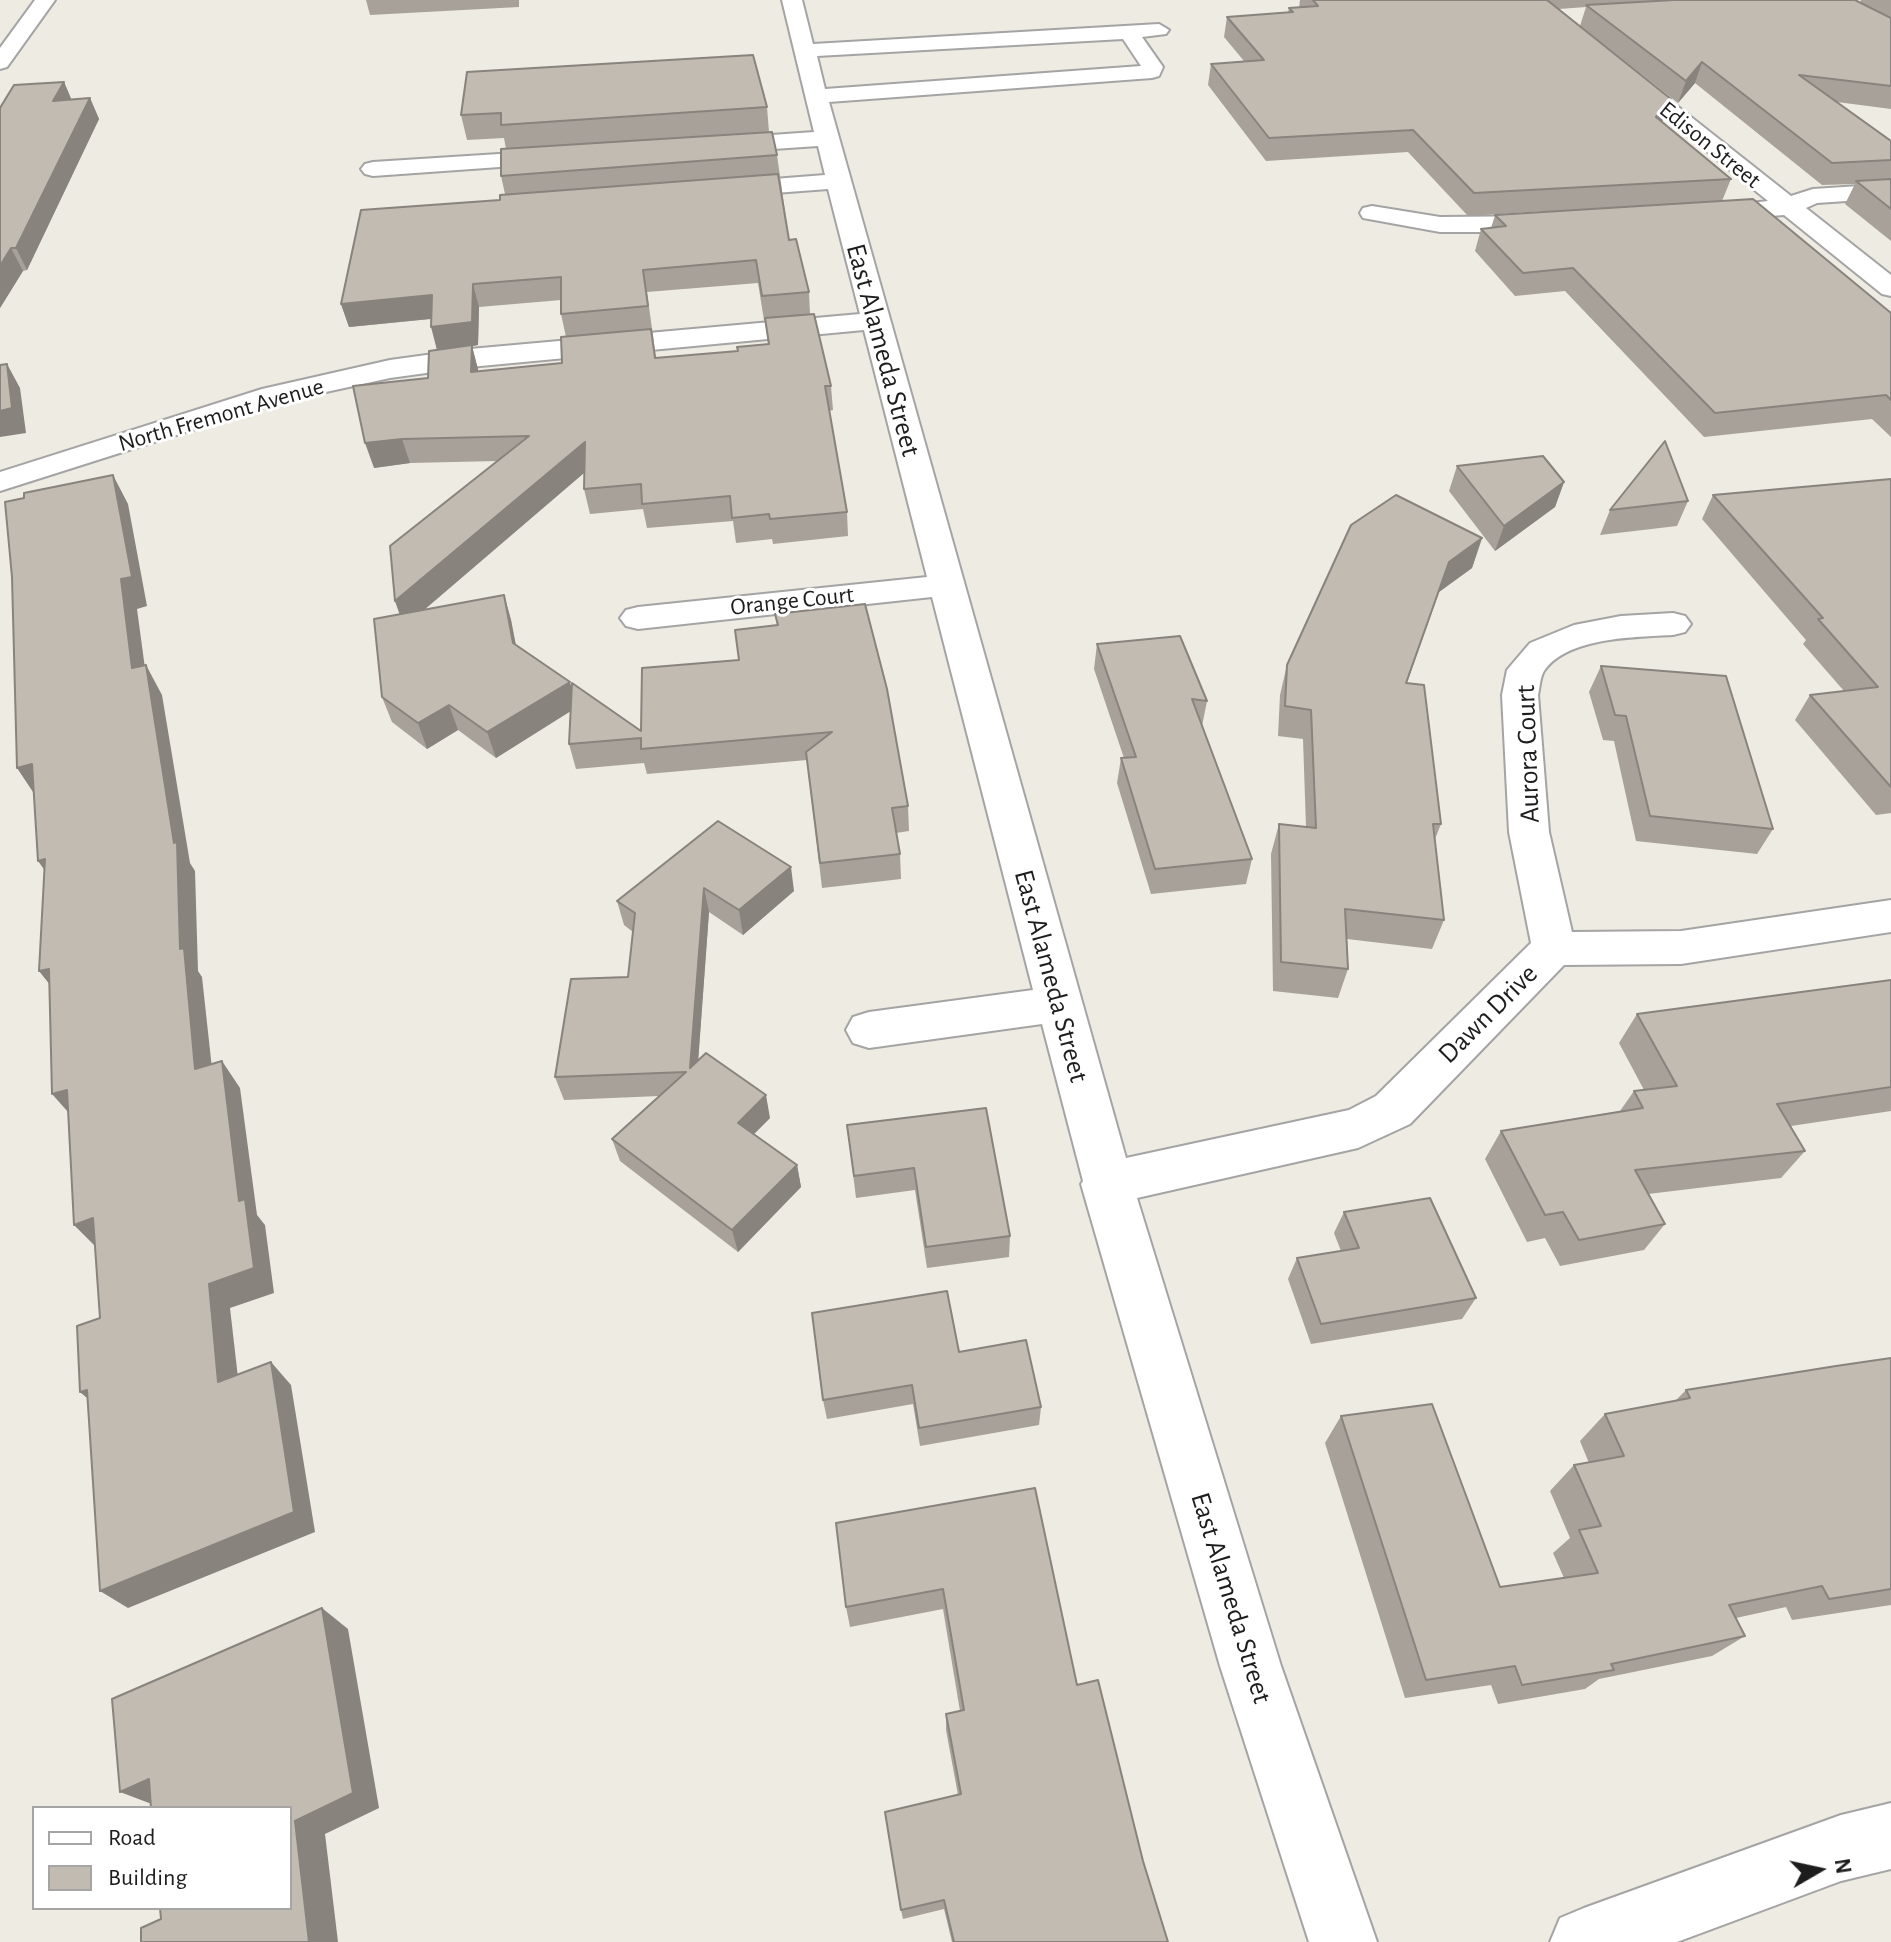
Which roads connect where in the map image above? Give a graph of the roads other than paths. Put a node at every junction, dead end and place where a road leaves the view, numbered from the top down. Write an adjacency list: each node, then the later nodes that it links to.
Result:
1 (45, 0): 9 (street)
2 (792, 0): 8 (street, East Alameda Street)
3 (1531, 0): 5 (street, Edison Street)
4 (1584, 16): 5 (street)
5 (1553, 18): 18 (street, Edison Street)
6 (1159, 30): 8 (street)
7 (1133, 39): 10 (street)
8 (804, 51): 10 (street, East Alameda Street)
9 (0, 63)
10 (817, 96): 11 (street, East Alameda Street)
11 (828, 138): 12 (street); 15 (street, East Alameda Street)
12 (687, 148)
13 (593, 154): 14 (street)
14 (373, 169)
15 (839, 181): 17 (street); 23 (street, East Alameda Street)
16 (1891, 191): 18 (street)
17 (698, 192)
18 (1786, 207): 20 (street); 22 (street, Edison Street)
19 (1372, 213): 21 (street)
20 (1679, 216)
21 (1569, 223)
22 (1891, 288)
23 (874, 321): 24 (street, North Fremont Avenue); 25 (street, East Alameda Street)
24 (0, 482)
25 (947, 585): 26 (street, Orange Court); 30 (street, East Alameda Street)
26 (638, 618)
27 (1673, 624): 29 (street, Aurora Court)
28 (1891, 916): 29 (street, Dawn Drive)
29 (1554, 948): 32 (street, Dawn Drive)
30 (1059, 1004): 31 (street); 32 (street, East Alameda Street)
31 (869, 1030)
32 (1106, 1184): 34 (street, East Alameda Street)
33 (1891, 1836): 35 (street)
34 (1343, 1942)
35 (1584, 1942)

